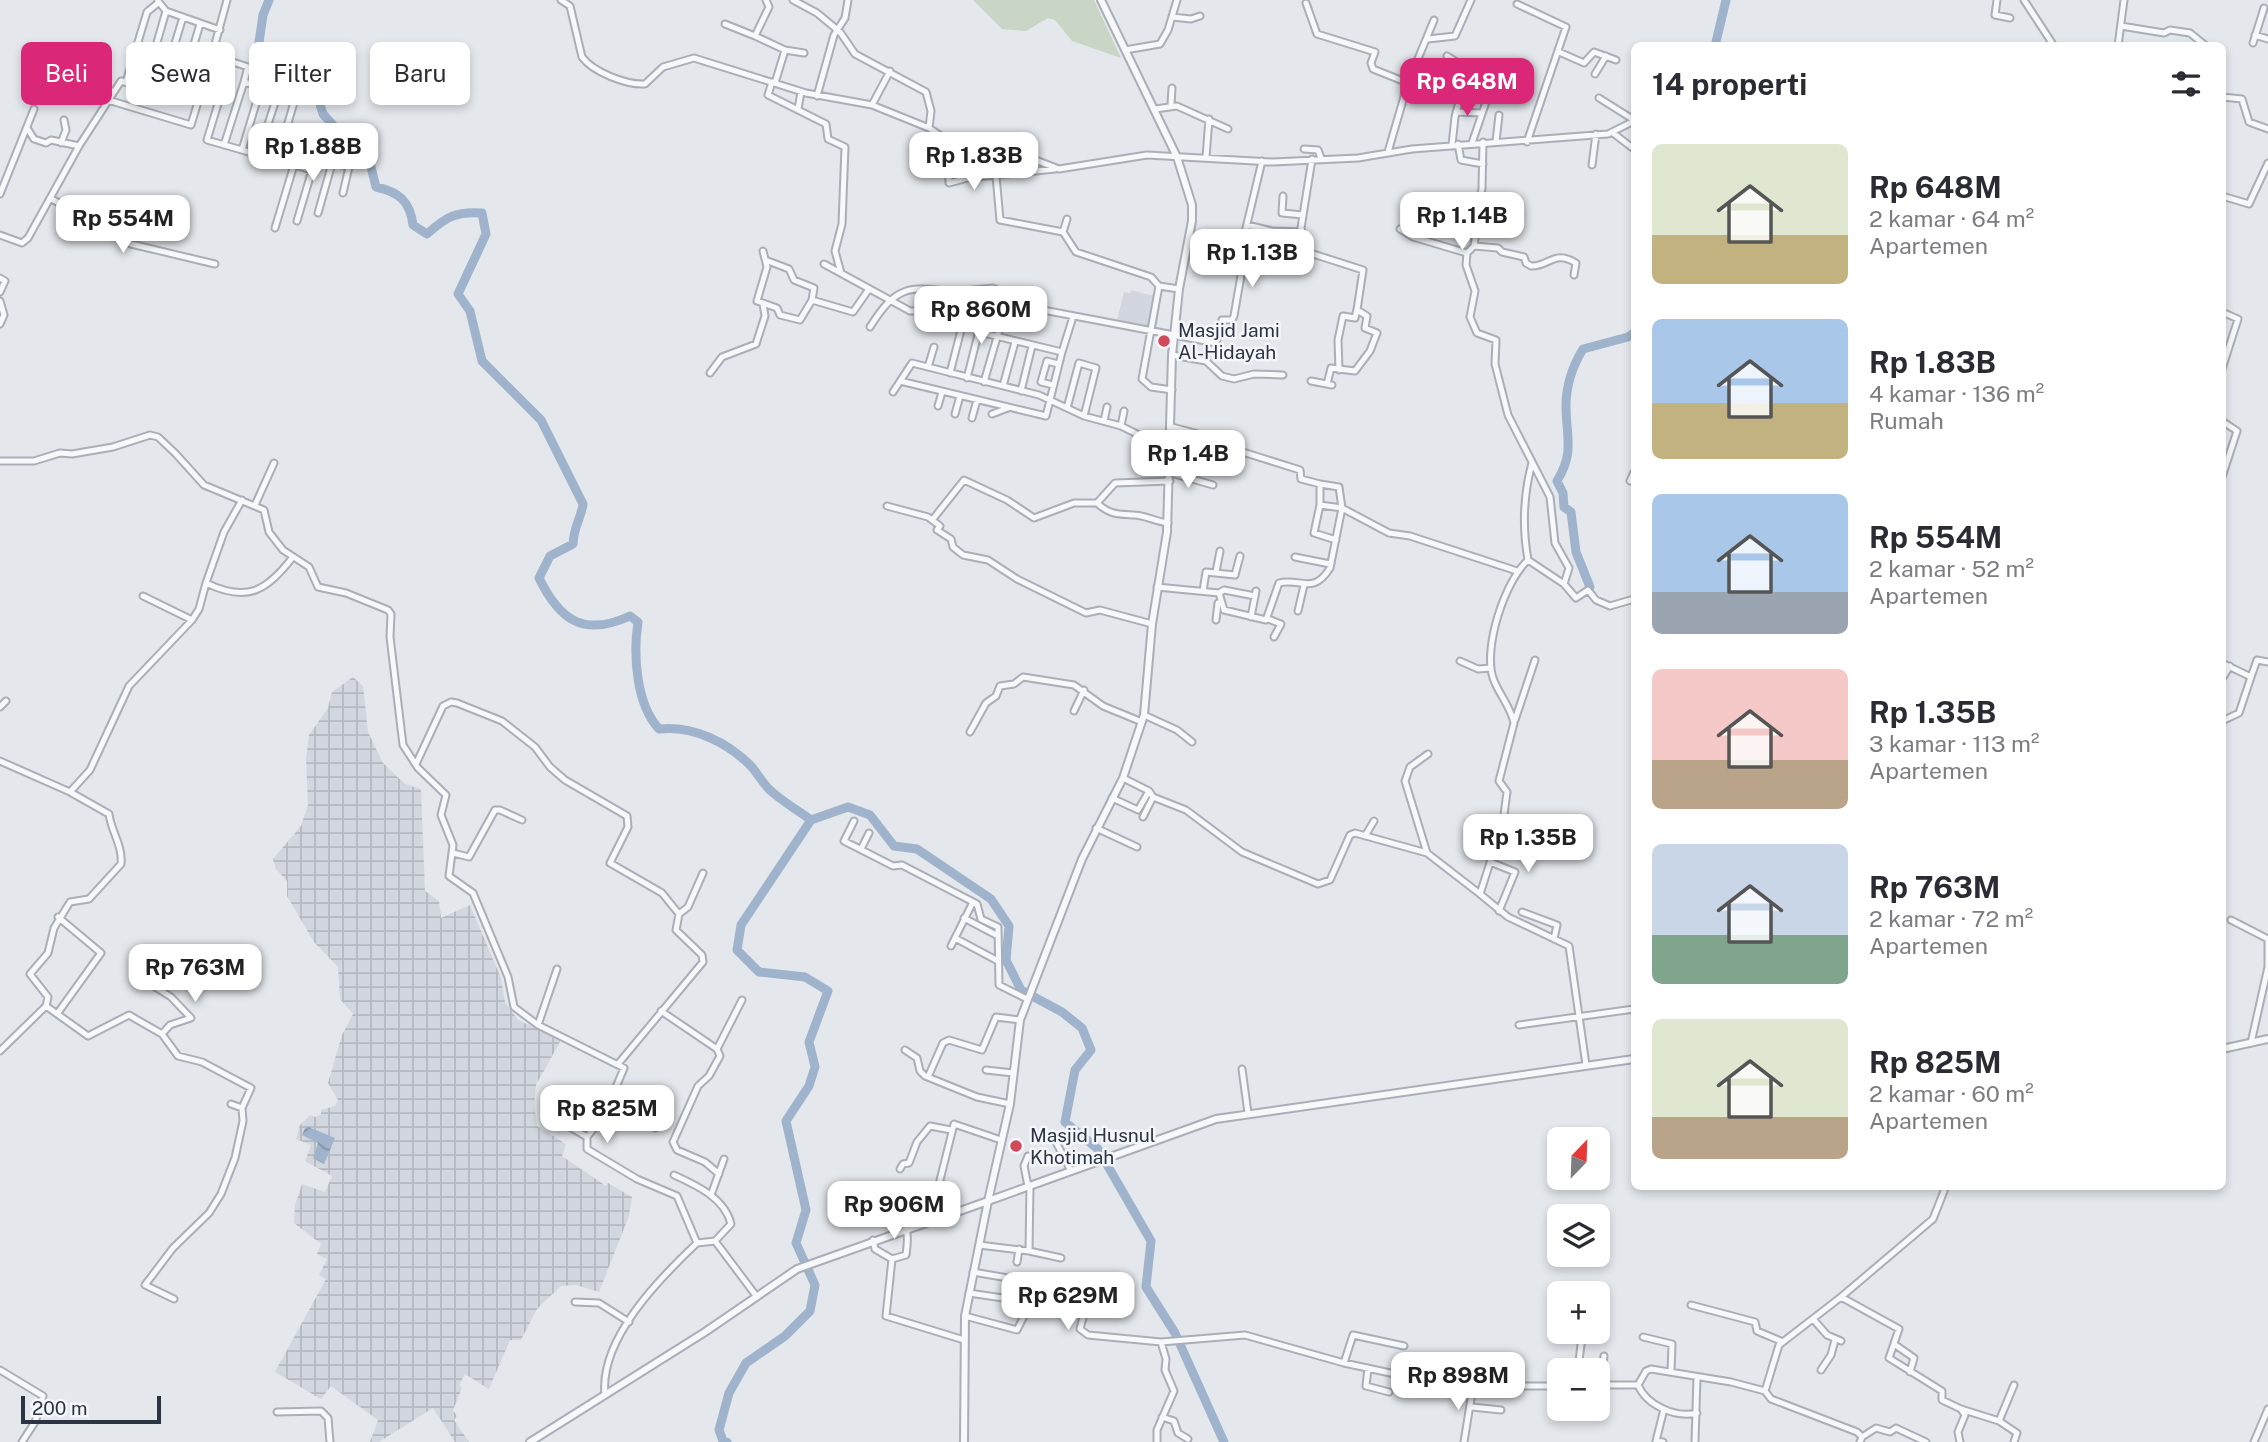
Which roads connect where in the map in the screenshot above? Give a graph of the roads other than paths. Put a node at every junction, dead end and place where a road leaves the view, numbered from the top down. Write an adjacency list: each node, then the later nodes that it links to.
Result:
1 (227, 0): 27 (street)
2 (561, 0): 57 (street)
3 (766, 0): 30 (street)
4 (793, 0): 28 (street)
5 (849, 0): 28 (street)
6 (1101, 0): 43 (street)
7 (1177, 0): 19 (street)
8 (1471, 0): 31 (street)
9 (1997, 0): 21 (street)
10 (2024, 0): 38 (street)
11 (2124, 0): 26 (street)
12 (158, 2): 16 (street); 33 (street)
13 (1306, 3): 58 (street)
14 (1517, 4): 44 (street)
15 (2264, 8): 20 (street)
16 (166, 10): 18 (street); 34 (street)
17 (1200, 16): 19 (street)
18 (183, 17): 24 (street); 35 (street)
19 (1172, 17): 43 (street)
20 (2261, 17): 22 (street); 29 (street)
21 (2010, 18)
22 (2268, 19)
23 (1434, 20): 31 (street)
24 (200, 24): 27 (street); 36 (street)
25 (724, 24): 30 (street)
26 (2121, 26): 39 (street); 40 (street)
27 (220, 30): 37 (street)
28 (838, 30): 51 (street); 62 (street)
29 (2255, 35): 32 (street); 41 (street)
30 (755, 36): 42 (street)
31 (1428, 39): 50 (street)
32 (2268, 39)
33 (138, 42)
34 (157, 42)
35 (175, 42)
36 (195, 42)
37 (216, 42)
38 (2050, 42)
39 (2119, 42)
40 (2201, 42)
41 (2253, 43)
42 (785, 50): 45 (street); 57 (street)
43 (1125, 50): 77 (street)
44 (1559, 52): 47 (street); 95 (street)
45 (804, 53)
46 (1447, 56): 78 (street)
47 (1606, 56): 48 (street); 53 (street)
48 (1616, 60)
49 (235, 62): 55 (street)
50 (1415, 66): 52 (street); 58 (street)
51 (890, 71): 73 (street); 86 (street)
52 (1431, 72)
53 (1595, 74)
54 (126, 82): 60 (street)
55 (244, 82): 56 (street); 98 (street)
56 (249, 83)
57 (774, 83): 61 (street); 76 (street)
58 (1408, 83): 104 (street)
59 (1172, 88): 74 (street)
60 (112, 91)
61 (801, 92): 62 (street); 76 (street)
62 (817, 96): 73 (street)
63 (2226, 97): 88 (street)
64 (1599, 98): 82 (street)
65 (112, 101): 68 (street)
66 (1486, 102): 79 (street)
67 (105, 105): 100 (street)
68 (197, 105)
69 (217, 105): 98 (street)
70 (256, 105): 103 (street)
71 (274, 105): 105 (street)
72 (293, 105): 110 (street)
73 (872, 105): 86 (street)
74 (1171, 105): 77 (street); 81 (street)
75 (34, 109): 85 (street)
76 (798, 109): 143 (street)
77 (1155, 109): 106 (street)
78 (1456, 112): 79 (street); 99 (street)
79 (1482, 113): 97 (street)
80 (1499, 115): 93 (street)
81 (1209, 119): 87 (street); 107 (street)
82 (1631, 119)
83 (64, 120): 96 (street)
84 (1631, 123): 89 (street)
85 (27, 128): 96 (street); 123 (street)
86 (929, 128): 92 (street)
87 (1228, 128)
88 (2268, 130)
89 (1613, 133): 90 (street); 101 (street)
90 (1596, 134): 95 (street); 116 (street)
91 (302, 138): 117 (street)
92 (944, 138): 112 (street); 118 (street)
93 (1496, 141): 94 (street); 95 (street)
94 (1483, 142): 97 (street); 115 (street)
95 (1527, 142)
96 (61, 143): 100 (street)
97 (1472, 143): 99 (street)
98 (225, 145): 103 (street)
99 (1455, 145): 104 (street); 115 (street)
100 (79, 146): 126 (street)
101 (1631, 147)
102 (1304, 149): 108 (street)
103 (242, 150): 105 (street)
104 (1388, 152): 108 (street)
105 (258, 155): 110 (street)
106 (1177, 157): 107 (street); 118 (street); 148 (street)
107 (1206, 157): 111 (street)
108 (1321, 158): 109 (street)
109 (1312, 159): 111 (street); 128 (street)
110 (276, 160): 117 (street)
111 (1262, 161): 131 (street)
112 (948, 163): 121 (street); 121 (street)
113 (2268, 163): 125 (street)
114 (331, 164): 119 (street); 122 (street); 127 (street)
115 (1482, 164): 137 (street)
116 (1592, 164)
117 (294, 165): 119 (street); 132 (street)
118 (1059, 169): 120 (street)
119 (312, 170): 130 (street)
120 (996, 176): 121 (street); 134 (street)
121 (968, 178)
122 (343, 193)
123 (0, 194)
124 (1283, 196): 128 (street)
125 (2226, 197)
126 (50, 198): 136 (street); 141 (street)
127 (318, 213)
128 (1303, 215): 135 (street)
129 (1067, 219): 134 (street)
130 (296, 221)
131 (1247, 225): 135 (street); 168 (street)
132 (275, 228)
133 (1400, 229): 139 (street)
134 (1063, 232): 146 (street)
135 (1301, 232): 157 (street)
136 (0, 235)
137 (1474, 246): 139 (street); 144 (street)
138 (763, 251): 140 (street)
139 (1468, 253): 209 (street)
140 (768, 261): 152 (street); 156 (street)
141 (215, 264)
142 (824, 264): 143 (street)
143 (841, 273): 147 (street)
144 (1574, 275)
145 (0, 278): 150 (street)
146 (1158, 286): 148 (street); 166 (street)
147 (869, 289): 152 (street); 153 (street)
148 (1180, 289): 168 (street)
149 (971, 291): 151 (street); 155 (street); 166 (street)
150 (0, 292)
151 (953, 292): 153 (street); 153 (street)
152 (812, 300): 156 (street)
153 (888, 300): 164 (street)
154 (0, 301): 163 (street)
155 (969, 301): 158 (street); 160 (street)
156 (763, 304): 178 (street)
157 (1357, 309): 177 (street); 177 (street)
158 (1007, 311)
159 (2226, 314): 174 (street)
160 (964, 318): 162 (street); 179 (street)
161 (1072, 320): 172 (street)
162 (981, 323): 165 (street); 167 (street)
163 (0, 324)
164 (870, 327)
165 (979, 332): 167 (street); 181 (street)
166 (1150, 332): 168 (street); 187 (street)
167 (997, 337): 169 (street); 184 (street)
168 (1174, 337): 173 (street)
169 (1014, 342): 170 (street); 186 (street)
170 (1032, 346): 172 (street); 189 (street)
171 (934, 347): 176 (street)
172 (1062, 352): 175 (street)
173 (1172, 355): 180 (street); 187 (street)
174 (2226, 356)
175 (1058, 363): 185 (street); 185 (street)
176 (928, 367): 179 (street); 183 (street)
177 (1339, 370): 182 (street)
178 (709, 373)
179 (950, 373): 181 (street)
180 (1283, 374)
181 (967, 377): 184 (street)
182 (1311, 381)
183 (900, 382): 188 (street); 190 (street)
184 (985, 382): 186 (street)
185 (1053, 385): 192 (street)
186 (1003, 386): 189 (street)
187 (1172, 390): 206 (street)
188 (893, 391)
189 (1021, 391): 192 (street)
190 (942, 392): 191 (street); 195 (street)
191 (960, 396): 193 (street); 200 (street)
192 (1050, 398): 197 (street); 198 (street)
193 (977, 400): 194 (street); 202 (street)
194 (994, 405): 197 (street); 197 (street)
195 (938, 406)
196 (1107, 407): 203 (street)
197 (1008, 408)
198 (1067, 408): 201 (street); 201 (street)
199 (1124, 411): 205 (street)
200 (955, 414)
201 (1084, 416): 203 (street)
202 (972, 418)
203 (1104, 421): 205 (street)
204 (2226, 424): 211 (street)
205 (1121, 426): 207 (street)
206 (1172, 427): 207 (street); 214 (street)
207 (1172, 439): 212 (street)
208 (0, 461): 216 (street)
209 (1533, 461): 229 (street); 234 (street)
210 (274, 463): 218 (street)
211 (2226, 464)
212 (1171, 473): 213 (street); 215 (street)
213 (1170, 481): 217 (street); 223 (street)
214 (1320, 484): 219 (street); 221 (street)
215 (1213, 485)
216 (242, 500): 218 (street); 233 (street)
217 (1097, 503): 222 (street); 223 (street)
218 (255, 505): 227 (street)
219 (1320, 505): 221 (street); 224 (street)
220 (887, 506): 222 (street)
221 (1342, 508): 224 (street); 231 (street)
222 (933, 519): 246 (street)
223 (1168, 523): 236 (street)
224 (1336, 540): 230 (street)
225 (1220, 551): 232 (street)
226 (1240, 556): 232 (street)
227 (293, 557): 233 (street); 267 (street)
228 (1296, 557): 230 (street)
229 (1528, 560): 231 (street); 234 (street)
230 (1330, 564): 235 (street)
231 (1517, 571): 253 (street)
232 (1216, 572): 237 (street)
233 (206, 583): 244 (street)
234 (1564, 584): 240 (street)
235 (1304, 585): 241 (street); 243 (street)
236 (1157, 587): 237 (street); 246 (street)
237 (1203, 591): 238 (street)
238 (1219, 593): 242 (street); 242 (street); 245 (street)
239 (143, 596): 244 (street)
240 (1631, 600)
241 (1298, 611)
242 (1251, 617): 243 (street)
243 (1268, 619): 247 (street)
244 (192, 620): 269 (street)
245 (1216, 620)
246 (1152, 624): 260 (street)
247 (1274, 637)
248 (1535, 660): 262 (street)
249 (1460, 661): 253 (street)
250 (2268, 662): 255 (street)
251 (2226, 664): 252 (street)
252 (2230, 666): 254 (street); 255 (street)
253 (1491, 668): 262 (street)
254 (2226, 672)
255 (2251, 677): 261 (street)
256 (1084, 691): 259 (street); 260 (street); 263 (street)
257 (6, 701): 258 (street)
258 (0, 707)
259 (1074, 711)
260 (1143, 718): 264 (street); 268 (street)
261 (2226, 719)
262 (1514, 723): 279 (street)
263 (970, 732)
264 (1192, 742)
265 (1428, 754): 283 (street)
266 (0, 761): 269 (street)
267 (416, 764): 282 (street); 291 (street)
268 (1123, 778): 270 (street); 271 (street)
269 (71, 792): 292 (street)
270 (1151, 794): 271 (street); 272 (street); 278 (street)
271 (1112, 798): 276 (street)
272 (1143, 817)
273 (522, 820): 282 (street)
274 (854, 821): 281 (street)
275 (1374, 821): 278 (street)
276 (1096, 828): 280 (street); 304 (street)
277 (869, 833): 281 (street)
278 (1365, 836): 283 (street)
279 (1497, 842): 284 (street); 285 (street)
280 (1137, 847)
281 (861, 849): 288 (street)
282 (453, 853): 313 (street)
283 (1427, 853): 287 (street)
284 (1518, 853)
285 (1490, 862): 287 (street); 289 (street)
286 (703, 873): 291 (street)
287 (1480, 894): 289 (street)
288 (973, 902): 293 (street); 295 (street)
289 (1499, 911): 297 (street)
290 (1522, 912): 297 (street)
291 (679, 914): 308 (street)
292 (58, 917): 306 (street); 309 (street)
293 (964, 918): 295 (street); 296 (street)
294 (2231, 920): 298 (street)
295 (998, 936): 300 (street)
296 (955, 938): 299 (street); 300 (street)
297 (1554, 939): 310 (street)
298 (2268, 939): 301 (street)
299 (951, 946)
300 (998, 961): 304 (street)
301 (2268, 967): 316 (street)
302 (557, 969): 313 (street)
303 (144, 980): 314 (street)
304 (1028, 998): 311 (street)
305 (742, 1000): 318 (street)
306 (46, 1006): 309 (street); 320 (street)
307 (1631, 1009): 310 (street)
308 (661, 1012): 318 (street); 322 (street)
309 (57, 1014): 314 (street)
310 (1579, 1018): 312 (street); 323 (street)
311 (1020, 1020): 326 (street); 327 (street)
312 (1519, 1025)
313 (538, 1026): 322 (street)
314 (162, 1034): 331 (street)
315 (2268, 1039): 316 (street)
316 (2251, 1044): 317 (street)
317 (2226, 1048)
318 (717, 1049): 343 (street)
319 (905, 1050): 327 (street)
320 (0, 1051)
321 (1631, 1059): 323 (street)
322 (618, 1064): 330 (street)
323 (1586, 1065): 332 (street)
324 (986, 1069): 326 (street)
325 (1242, 1069): 332 (street)
326 (1013, 1073): 329 (street)
327 (928, 1077): 329 (street)
328 (231, 1104): 331 (street)
329 (1010, 1104): 337 (street)
330 (607, 1107): 334 (street); 336 (street)
331 (242, 1108): 366 (street)
332 (1248, 1113): 342 (street)
333 (570, 1127): 336 (street)
334 (655, 1128)
335 (951, 1130): 337 (street); 341 (street); 345 (street)
336 (587, 1137): 354 (street)
337 (1001, 1140): 349 (street)
338 (1056, 1142): 342 (street)
339 (1028, 1156): 346 (street)
340 (724, 1159): 343 (street)
341 (900, 1169)
342 (1071, 1171): 346 (street)
343 (719, 1174): 348 (street)
344 (674, 1175): 348 (street)
345 (940, 1180)
346 (1029, 1186): 349 (street); 357 (street)
347 (1944, 1190): 365 (street)
348 (711, 1195): 353 (street)
349 (988, 1201): 351 (street); 355 (street)
350 (879, 1202): 351 (street)
351 (906, 1228): 352 (street); 359 (street)
352 (873, 1240): 359 (street); 364 (street)
353 (715, 1241): 354 (street); 364 (street)
354 (697, 1243): 374 (street)
355 (979, 1245): 356 (street); 361 (street)
356 (1018, 1249): 357 (street); 360 (street)
357 (1030, 1251): 358 (street)
358 (1061, 1258)
359 (892, 1259): 376 (street)
360 (1017, 1262)
361 (973, 1272): 362 (street); 363 (street)
362 (1008, 1278)
363 (969, 1293): 368 (street); 372 (street)
364 (757, 1297): 395 (street)
365 (1841, 1297): 373 (street); 379 (street)
366 (174, 1299)
367 (575, 1302): 374 (street)
368 (1031, 1302): 370 (street); 372 (street)
369 (1691, 1305): 378 (street)
370 (1085, 1310): 371 (street); 377 (street)
371 (1125, 1312)
372 (965, 1316): 376 (street)
373 (1813, 1319): 378 (street); 384 (street)
374 (629, 1322): 395 (street)
375 (1643, 1337): 386 (street)
376 (964, 1340): 410 (street)
377 (1161, 1342): 381 (street); 403 (street)
378 (1783, 1342): 393 (street)
379 (1894, 1344): 385 (street); 385 (street)
380 (1404, 1346): 381 (street)
381 (1344, 1363): 382 (street)
382 (1368, 1368): 391 (street); 394 (street)
383 (0, 1370): 407 (street)
384 (1821, 1370)
385 (1910, 1371): 398 (street)
386 (1671, 1372): 387 (street); 389 (street)
387 (1697, 1377): 393 (street); 402 (street)
388 (1610, 1385): 389 (street)
389 (1638, 1385): 397 (street)
390 (2014, 1385): 404 (street)
391 (1473, 1386): 392 (street); 396 (street)
392 (1547, 1386)
393 (1765, 1391): 406 (street)
394 (1388, 1392)
395 (605, 1395): 409 (street)
396 (1472, 1407): 400 (street); 412 (street)
397 (1664, 1409): 402 (street); 413 (street)
398 (1961, 1409): 404 (street); 416 (street)
399 (2268, 1409): 418 (street)
400 (1500, 1410)
401 (277, 1412): 408 (street)
402 (1697, 1413): 414 (street)
403 (1162, 1417): 405 (street); 411 (street)
404 (1999, 1421): 417 (street)
405 (1188, 1438)
406 (1861, 1439): 415 (street)
407 (22, 1442)
408 (330, 1442)
409 (530, 1442)
410 (964, 1442)
411 (1157, 1442)
412 (1464, 1442)
413 (1662, 1442)
414 (1695, 1442)
415 (1926, 1442)
416 (1959, 1442)
417 (2014, 1442)
418 (2254, 1442)

